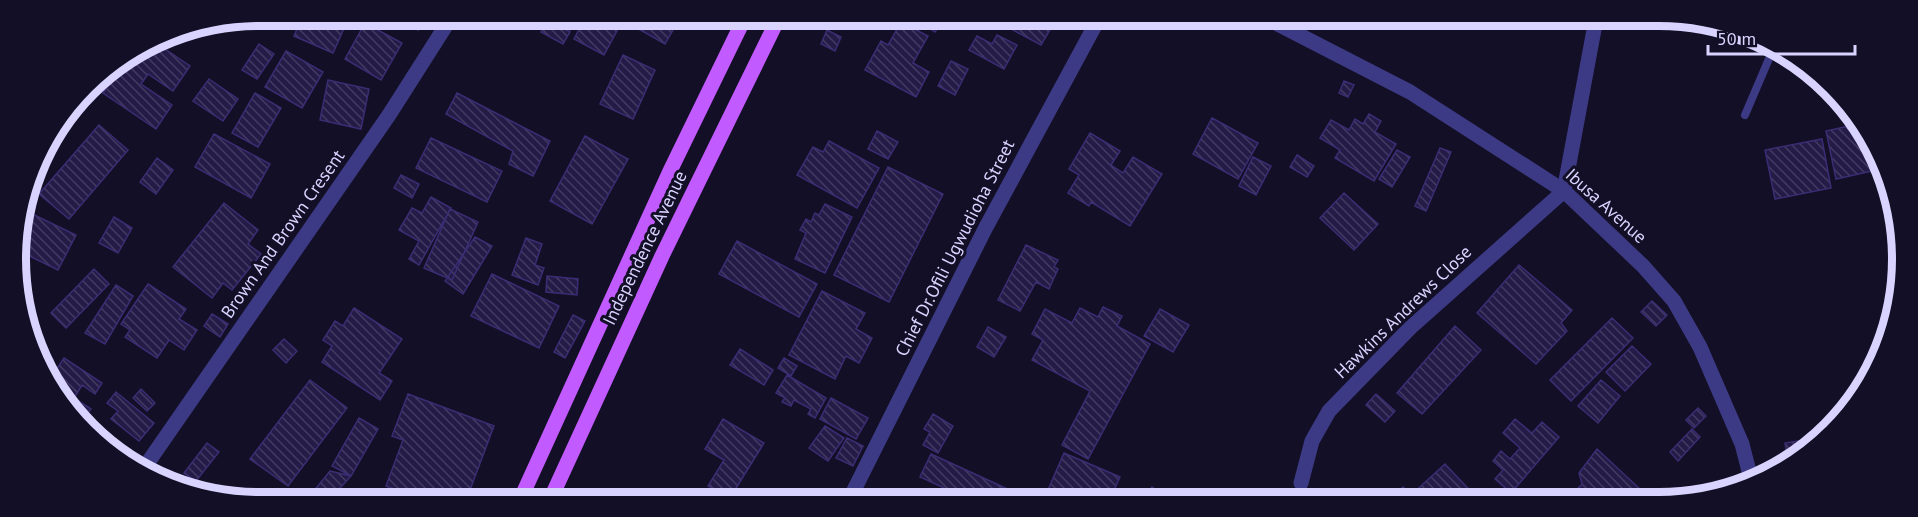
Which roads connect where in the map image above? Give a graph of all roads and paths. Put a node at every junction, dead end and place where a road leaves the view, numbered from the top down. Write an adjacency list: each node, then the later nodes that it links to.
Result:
1 (446, 26): 10 (street, Brown And Brown Cresent)
2 (740, 26): 13 (main road, Independence Avenue)
3 (775, 26): 14 (main road, Independence Avenue)
4 (1095, 26): 15 (street, Chief Dr.Ofili Ugwudioha Street)
5 (1282, 26): 9 (street, Ibusa Avenue)
6 (1595, 26): 9 (street)
7 (1771, 54): 8 (lane)
8 (1745, 116)
9 (1564, 191): 11 (street, Ibusa Avenue); 12 (street, Hawkins Andrews Close)
10 (148, 463)
11 (1750, 474)
12 (1300, 483)
13 (524, 492)
14 (554, 492)
15 (853, 492)

